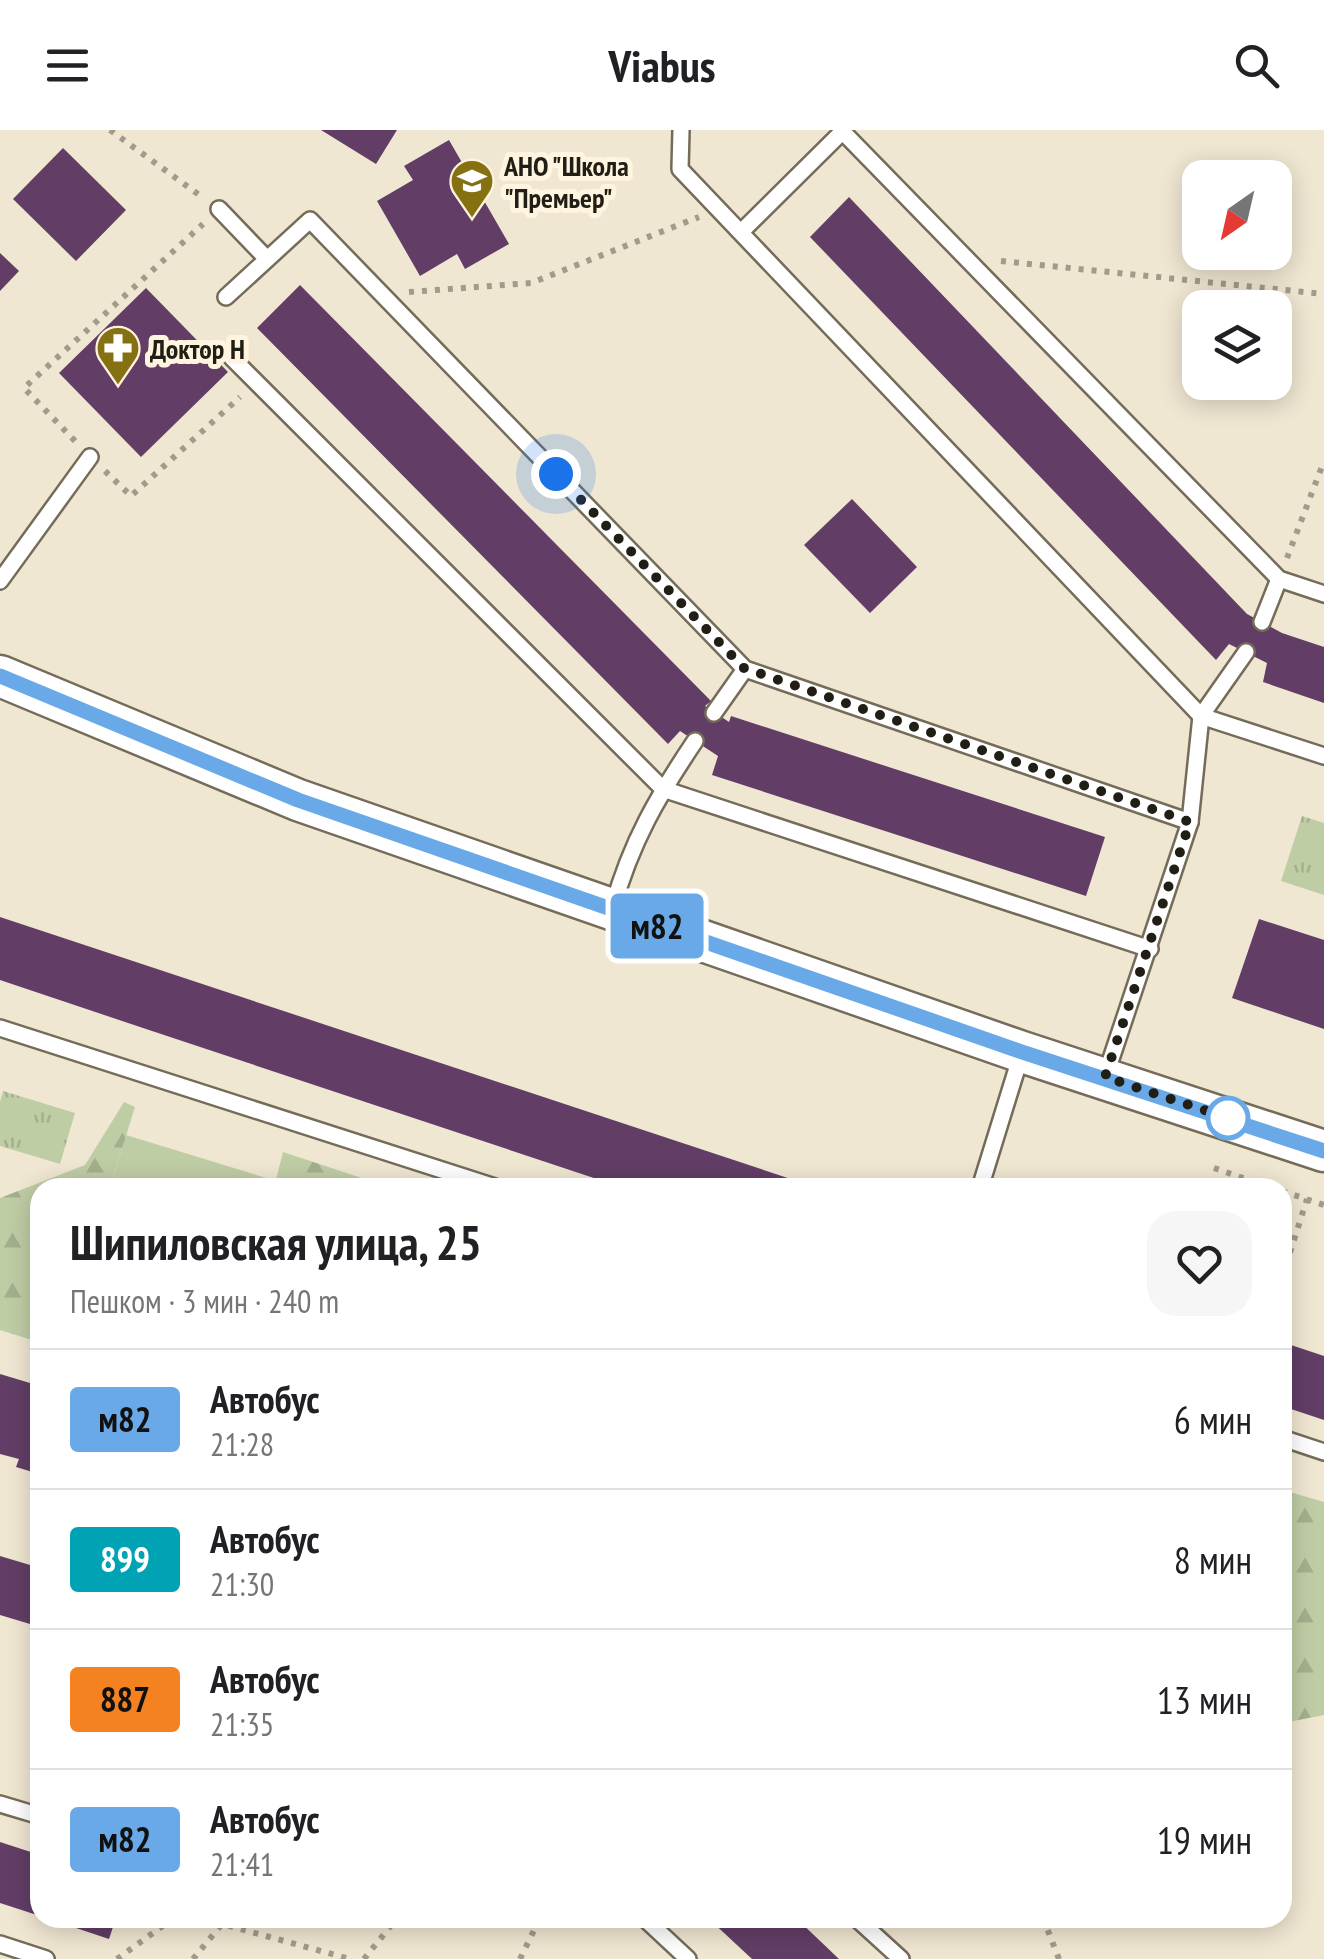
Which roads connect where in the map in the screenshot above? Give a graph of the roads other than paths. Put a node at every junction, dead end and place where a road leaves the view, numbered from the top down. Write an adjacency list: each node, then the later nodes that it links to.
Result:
1 (681, 130): 4 (lane)
2 (844, 132): 4 (lane); 9 (lane)
3 (219, 209): 5 (lane)
4 (741, 232): 17 (lane)
5 (268, 259): 6 (lane); 14 (lane)
6 (226, 297)
7 (232, 358): 20 (lane)
8 (90, 456): 10 (lane)
9 (1279, 579): 11 (lane); 12 (lane)
10 (0, 580)
11 (1324, 594)
12 (1262, 622)
13 (1246, 652): 17 (lane)
14 (744, 668): 16 (lane); 21 (lane)
15 (0, 676): 22 (main road)
16 (714, 712)
17 (1201, 716): 19 (lane); 21 (lane)
18 (695, 741): 20 (lane)
19 (1324, 756)
20 (663, 789): 22 (lane); 23 (lane)
21 (1190, 822): 23 (lane)
22 (612, 910): 25 (main road)
23 (1150, 949): 26 (lane)
24 (0, 1028): 28 (lane)
25 (1022, 1052): 26 (main road); 29 (lane)
26 (1105, 1077): 27 (main road)
27 (1324, 1151)
28 (467, 1178)
29 (983, 1178)
30 (1292, 1441): 31 (lane)
31 (1324, 1452)
32 (0, 1804): 33 (lane)
33 (30, 1813)
34 (655, 1928): 38 (lane)
35 (867, 1928): 39 (lane)
36 (0, 1944): 37 (lane)
37 (46, 1959)
38 (688, 1959)
39 (902, 1959)

